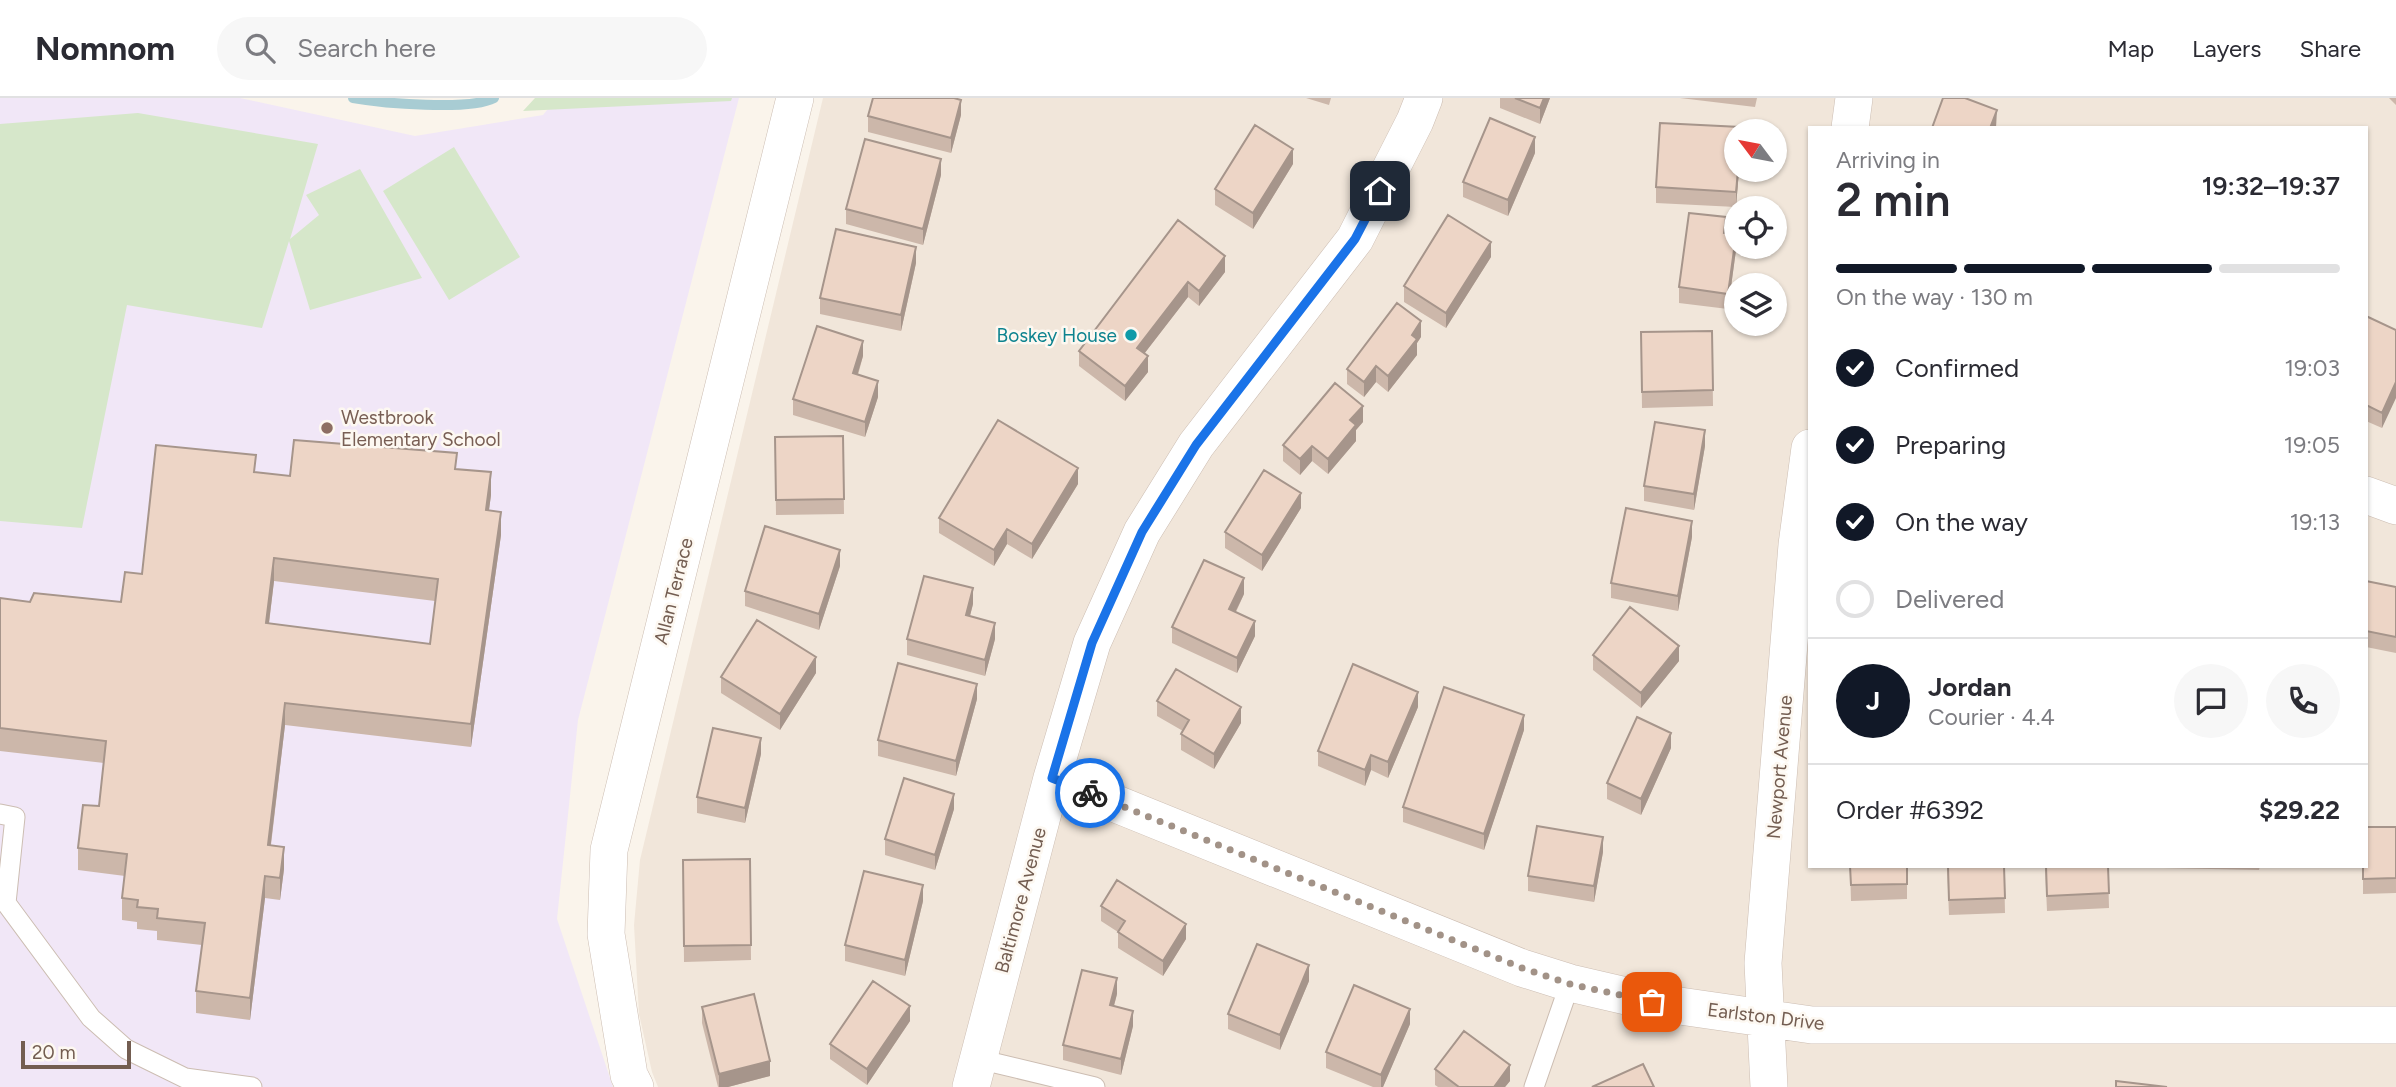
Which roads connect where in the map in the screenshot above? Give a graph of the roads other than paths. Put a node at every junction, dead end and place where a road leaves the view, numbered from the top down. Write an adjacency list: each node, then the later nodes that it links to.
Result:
1 (795, 98): 16 (street, Allan Terrace)
2 (1423, 98): 8 (street, Baltimore Avenue)
3 (1854, 98): 4 (street)
4 (1850, 126)
5 (1808, 463): 12 (street, Newport Avenue)
6 (2368, 496): 7 (street)
7 (2396, 506)
8 (1052, 778): 11 (street, Earlston Drive); 14 (street, Baltimore Avenue)
9 (0, 814): 10 (lane)
10 (3, 903): 15 (lane)
11 (1570, 984): 12 (street, Earlston Drive); 18 (lane)
12 (1764, 1018): 13 (street, Earlston Drive); 19 (street, Newport Avenue)
13 (2396, 1025)
14 (974, 1073): 17 (lane)
15 (252, 1087)
16 (635, 1087)
17 (1095, 1087)
18 (1534, 1087)
19 (1769, 1087)

